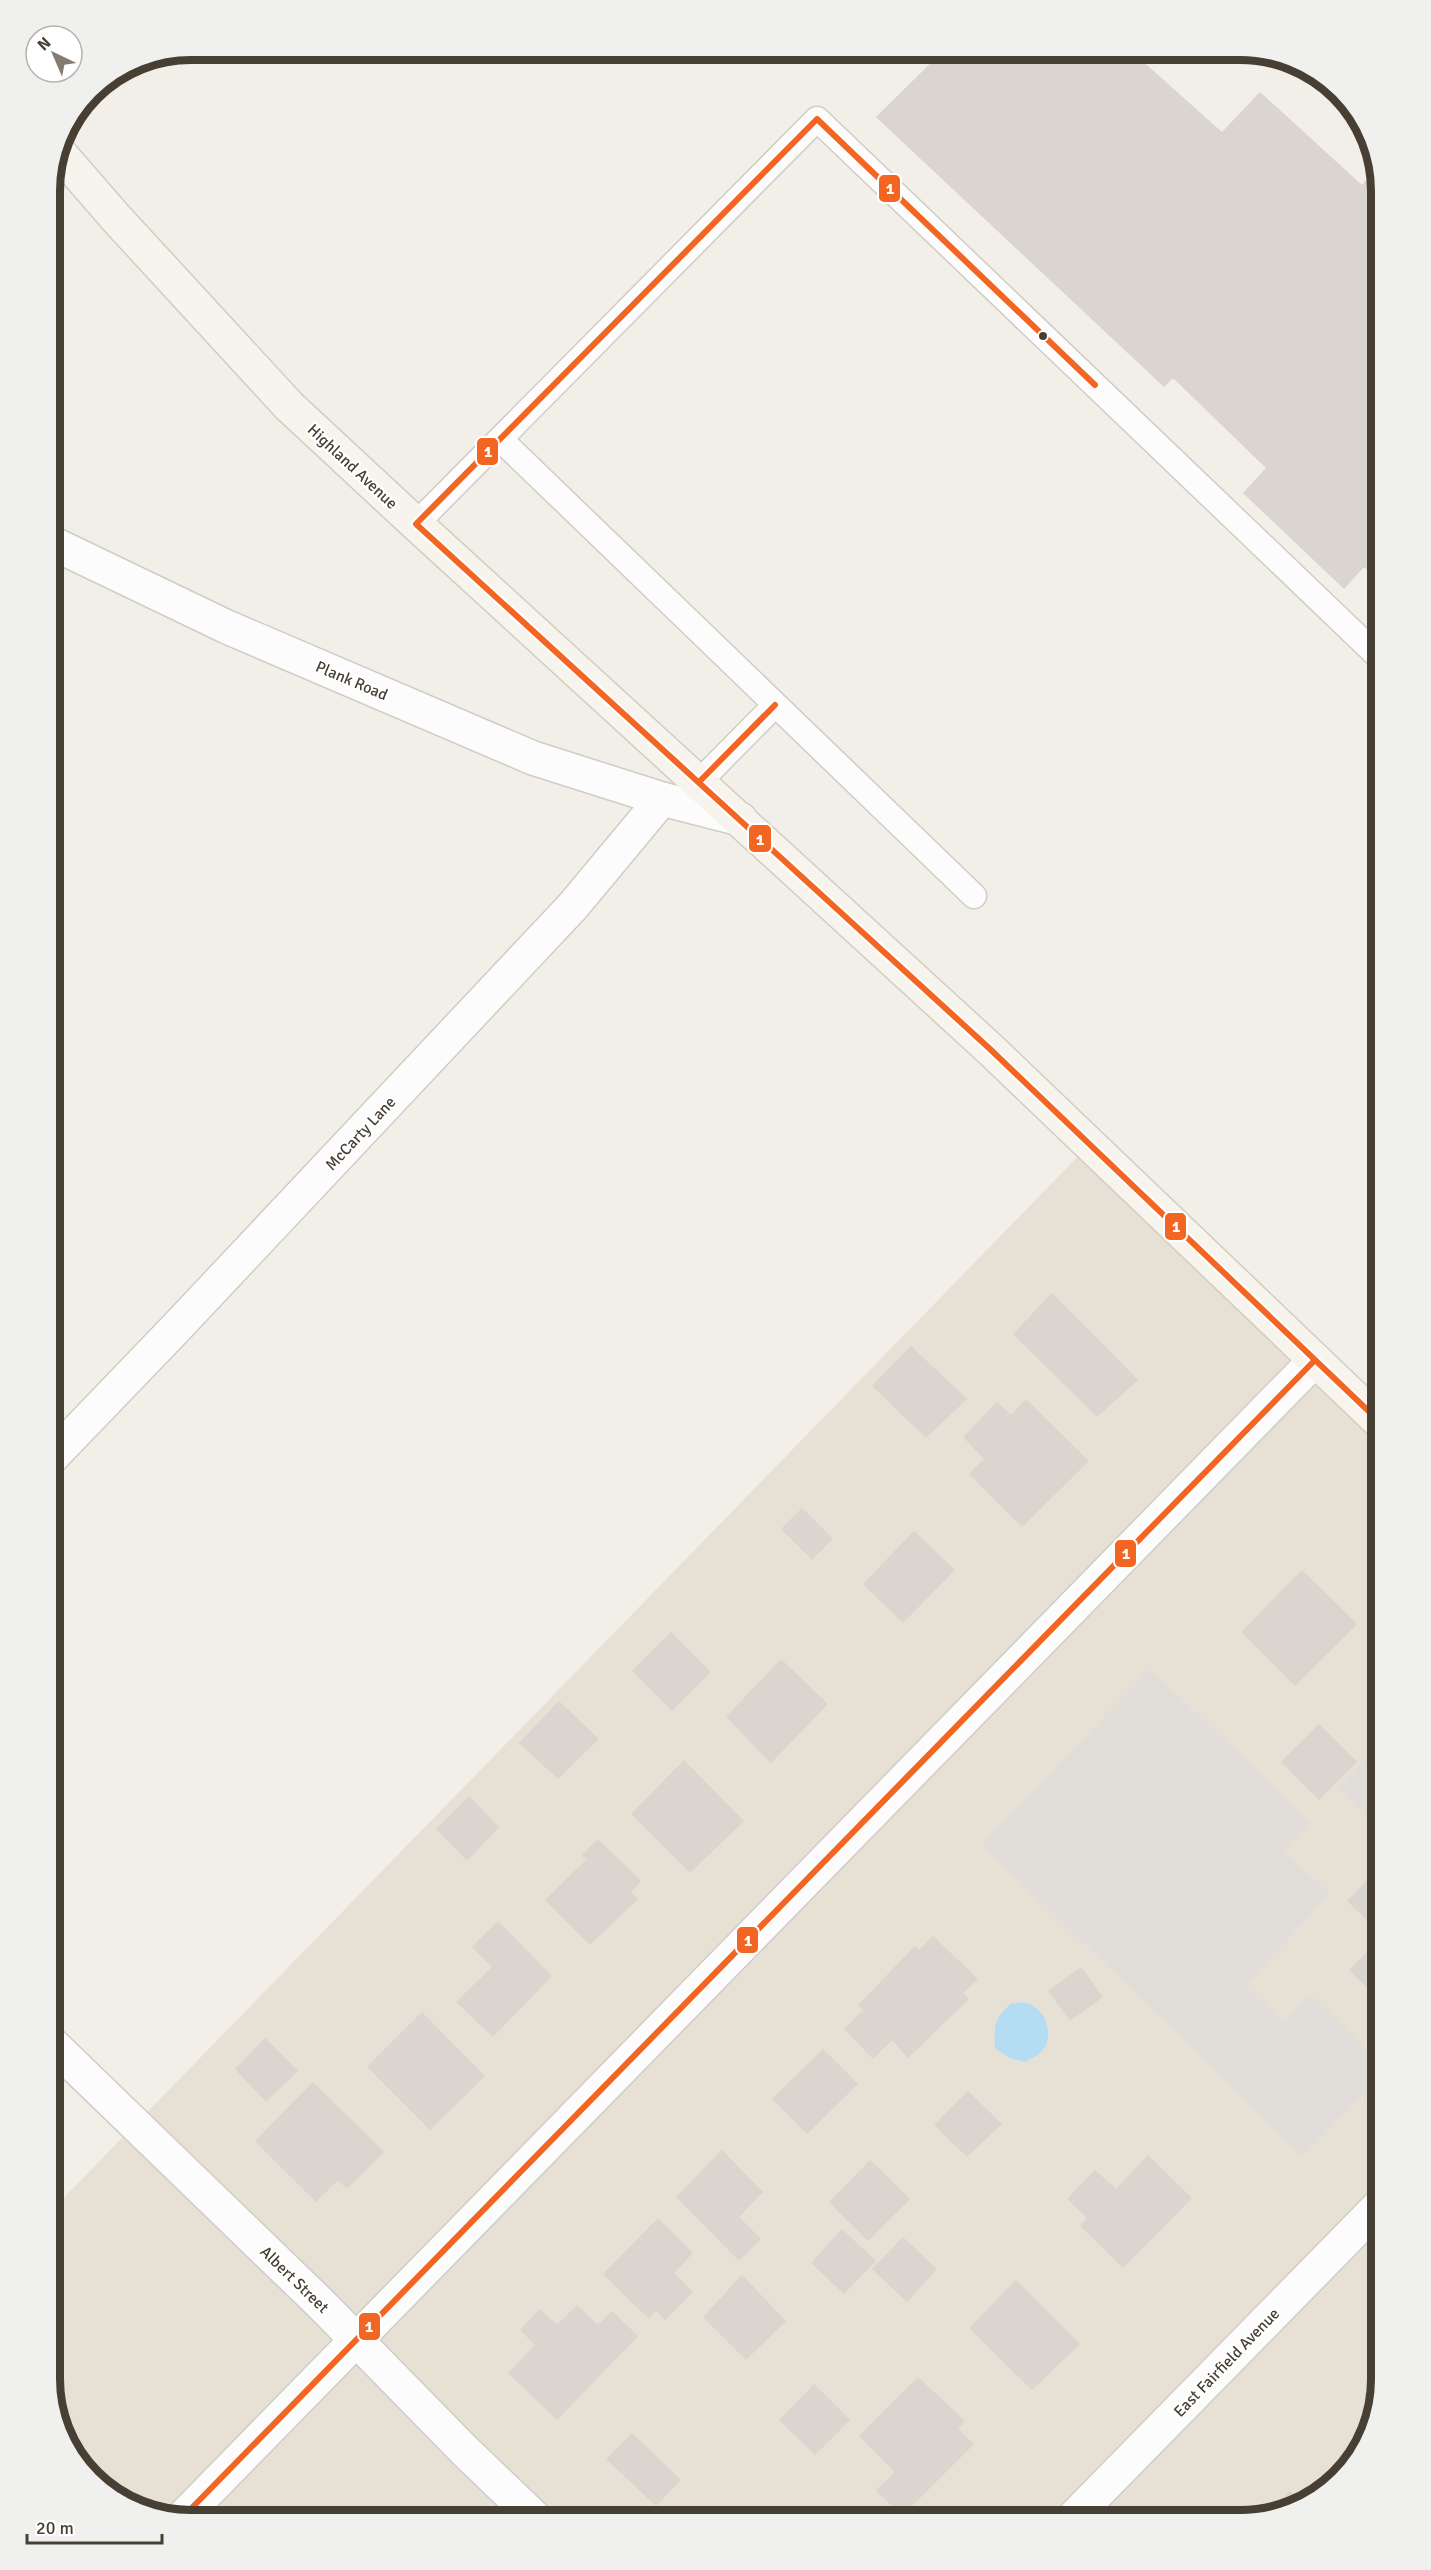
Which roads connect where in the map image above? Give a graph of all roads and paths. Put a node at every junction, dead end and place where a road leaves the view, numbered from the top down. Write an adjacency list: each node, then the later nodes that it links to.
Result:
1 (64, 158): 3 (main road, Highland Avenue)
2 (500, 439): 3 (lane); 5 (lane); 6 (lane)
3 (416, 524): 7 (main road, Highland Avenue)
4 (60, 547): 8 (street, Plank Road)
5 (1371, 648)
6 (775, 705): 7 (lane); 10 (lane)
7 (699, 782): 9 (main road, Highland Avenue)
8 (662, 799): 9 (street, Plank Road); 13 (street, McCarty Lane)
9 (740, 819): 11 (main road, Highland Avenue)
10 (974, 896)
11 (1315, 1360): 12 (main road, Highland Avenue); 16 (street)
12 (1371, 1413)
13 (60, 1449)
14 (60, 2052): 16 (street, Albert Street)
15 (1371, 2215): 19 (street, East Fairfield Avenue)
16 (357, 2340): 17 (street); 18 (street, Albert Street)
17 (190, 2510)
18 (527, 2510)
19 (1081, 2510)

